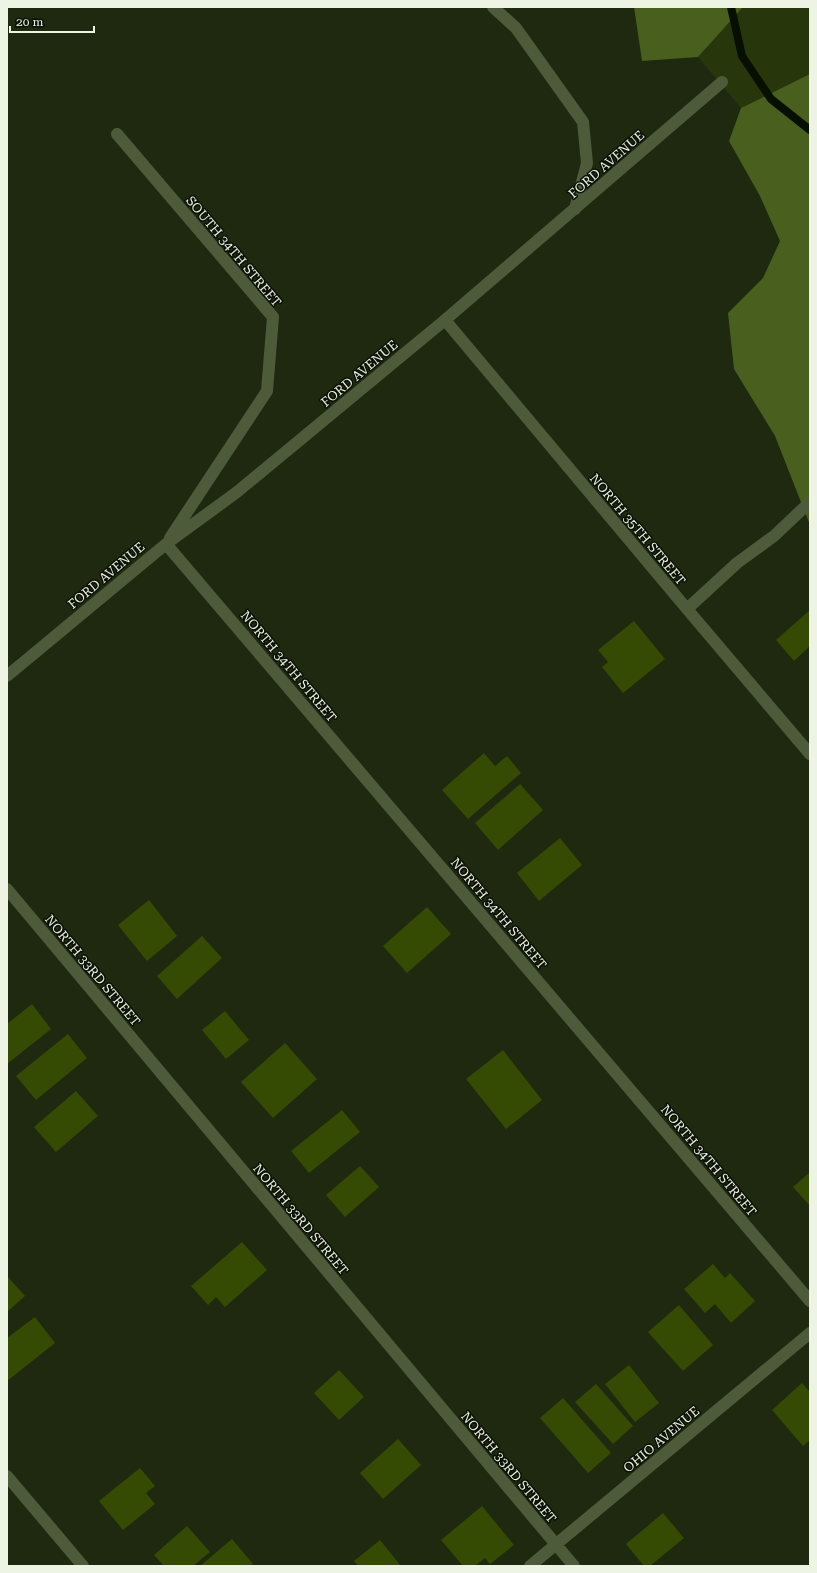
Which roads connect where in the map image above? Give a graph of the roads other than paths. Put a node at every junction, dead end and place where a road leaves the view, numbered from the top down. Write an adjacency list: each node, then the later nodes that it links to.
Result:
1 (492, 7): 4 (street)
2 (722, 82): 4 (street, FORD AVENUE)
3 (118, 134): 7 (street, SOUTH 34TH STREET)
4 (575, 209): 5 (street, FORD AVENUE)
5 (445, 320): 7 (street, FORD AVENUE); 8 (street, NORTH 35TH STREET)
6 (810, 502): 8 (street)
7 (166, 544): 9 (street, FORD AVENUE); 12 (street, NORTH 34TH STREET)
8 (686, 609): 10 (street, NORTH 35TH STREET)
9 (7, 676)
10 (810, 754)
11 (7, 889): 15 (street, NORTH 33RD STREET)
12 (810, 1301)
13 (810, 1333): 15 (street, OHIO AVENUE)
14 (7, 1476): 16 (street)
15 (556, 1544): 17 (street, OHIO AVENUE); 18 (street, NORTH 33RD STREET)
16 (83, 1566)
17 (530, 1566)
18 (574, 1566)

